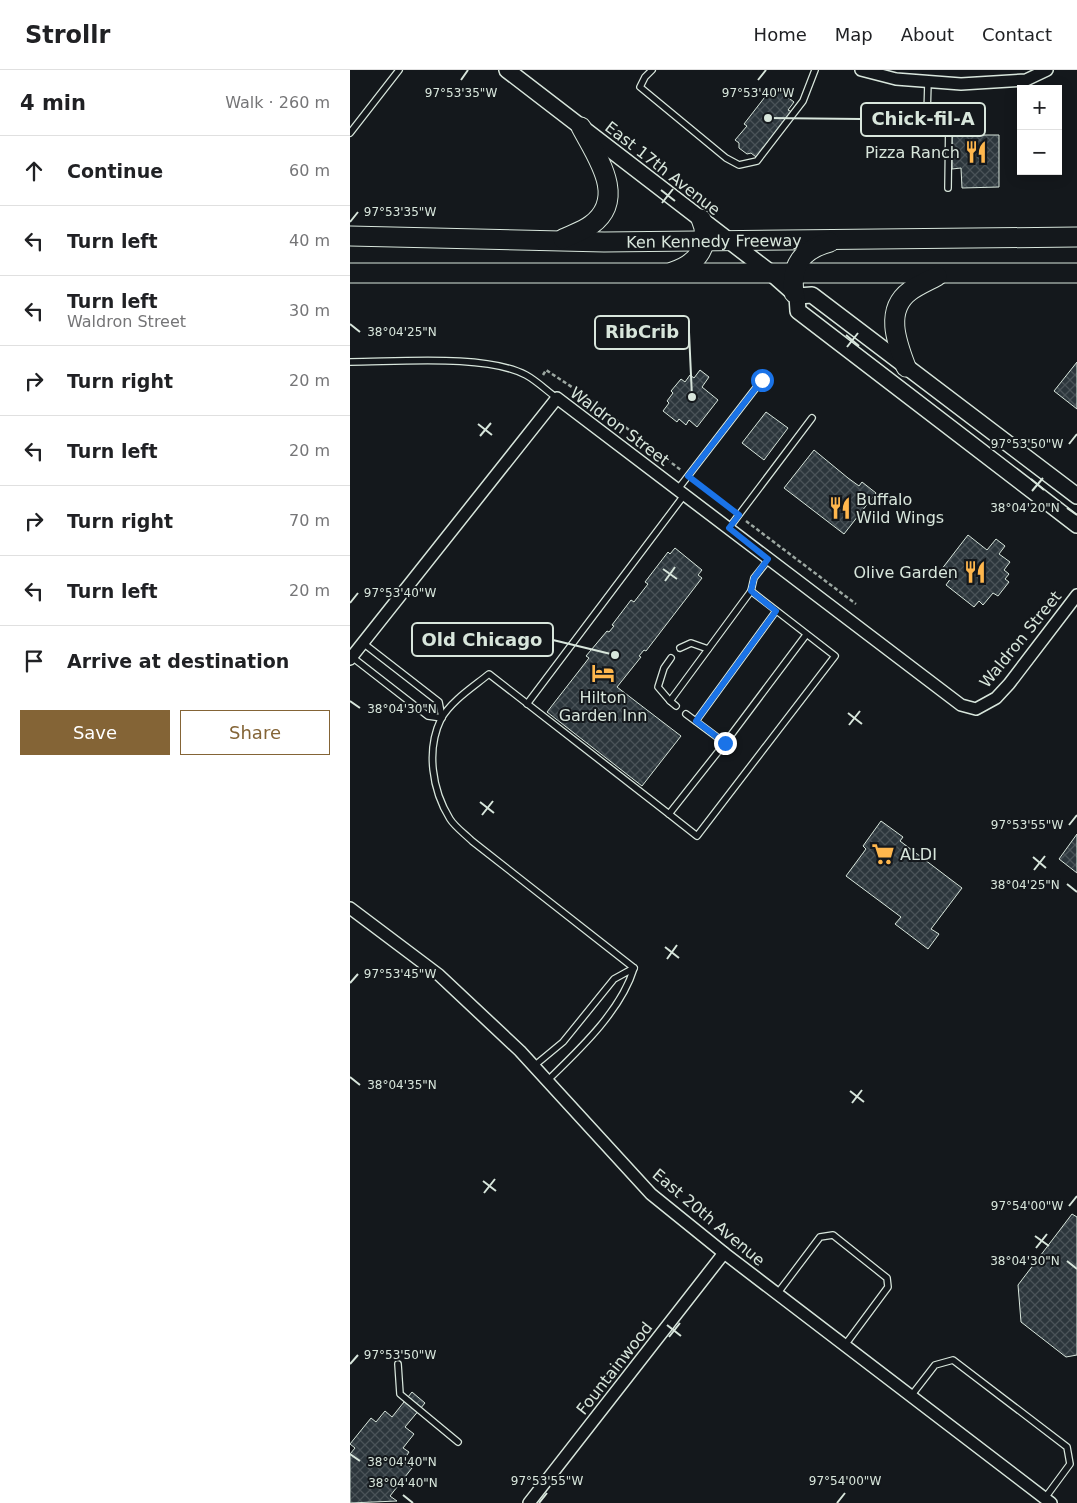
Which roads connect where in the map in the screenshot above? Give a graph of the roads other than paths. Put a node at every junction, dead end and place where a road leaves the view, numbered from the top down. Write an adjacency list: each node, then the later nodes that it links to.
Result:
1 (399, 70): 11 (lane)
2 (507, 70): 10 (street, East 17th Avenue)
3 (652, 70): 4 (lane)
4 (815, 70)
5 (861, 70): 7 (street)
6 (1047, 70): 7 (street)
7 (928, 82): 9 (lane)
8 (949, 114): 12 (lane)
9 (927, 115)
10 (581, 127): 13 (street, East 17th Avenue); 17 (highway)
11 (350, 133)
12 (948, 188)
13 (701, 219): 18 (highway); 19 (street, East 17th Avenue)
14 (350, 236): 17 (highway, Ken Kennedy Freeway)
15 (1077, 237): 16 (highway, Ken Kennedy Freeway)
16 (841, 239): 19 (highway, Ken Kennedy Freeway); 22 (highway)
17 (561, 240): 18 (highway, Ken Kennedy Freeway)
18 (706, 240): 19 (highway, Ken Kennedy Freeway); 23 (highway)
19 (728, 240): 21 (street, East 17th Avenue)
20 (350, 273): 23 (highway, Ken Kennedy Freeway)
21 (771, 273): 22 (highway, Ken Kennedy Freeway); 23 (highway, Ken Kennedy Freeway); 26 (street, East 17th Avenue)
22 (793, 273): 25 (highway, Ken Kennedy Freeway); 26 (highway)
23 (666, 274)
24 (1077, 274): 25 (highway, Ken Kennedy Freeway)
25 (939, 275): 28 (highway)
26 (795, 294): 28 (street, East 17th Avenue); 34 (street, East 17th Avenue)
27 (350, 362): 30 (lane)
28 (906, 366): 33 (street, East 17th Avenue)
29 (762, 380): 32 (lane)
30 (557, 398): 32 (street, Waldron Street); 41 (street, Waldron Street)
31 (812, 418): 35 (lane)
32 (682, 492): 35 (street, Waldron Street); 47 (lane)
33 (1077, 496)
34 (1077, 525)
35 (729, 528): 36 (street, Waldron Street)
36 (768, 559): 37 (lane); 38 (street, Waldron Street)
37 (751, 591): 39 (lane); 43 (lane)
38 (1077, 595)
39 (776, 611): 40 (lane); 51 (lane)
40 (806, 634): 52 (lane); 53 (lane)
41 (363, 643): 44 (street, Waldron Street); 50 (lane)
42 (680, 648): 43 (lane)
43 (708, 649): 46 (lane)
44 (351, 658): 50 (lane)
45 (671, 658): 46 (lane)
46 (670, 701): 48 (lane)
47 (527, 704): 50 (lane); 53 (lane)
48 (676, 706)
49 (686, 714): 51 (lane)
50 (442, 718): 55 (lane)
51 (696, 721): 52 (lane)
52 (725, 743): 53 (lane)
53 (669, 814)
54 (350, 908): 56 (street, East 20th Avenue)
55 (634, 968): 56 (lane); 57 (lane)
56 (534, 1066): 57 (street, East 20th Avenue)
57 (547, 1081): 58 (street, East 20th Avenue)
58 (724, 1253): 59 (street, East 20th Avenue); 65 (street, Fountainwood)
59 (778, 1294): 60 (street, East 20th Avenue); 60 (lane)
60 (845, 1345): 62 (street, East 20th Avenue)
61 (398, 1364): 63 (lane)
62 (912, 1396): 64 (street, East 20th Avenue); 64 (lane)
63 (458, 1442)
64 (1048, 1500)
65 (529, 1503)

